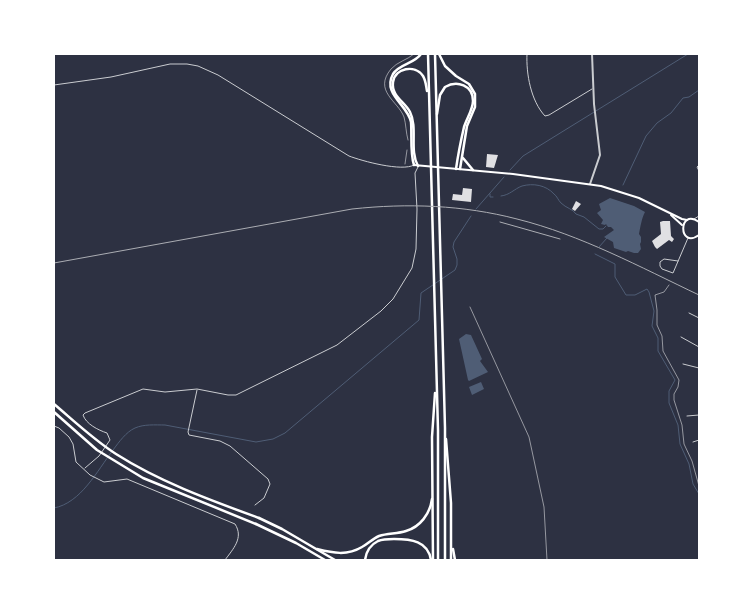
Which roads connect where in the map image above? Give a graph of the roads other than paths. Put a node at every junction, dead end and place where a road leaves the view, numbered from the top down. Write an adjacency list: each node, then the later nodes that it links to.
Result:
1 (421, 54): 13 (highway)
2 (428, 54): 9 (highway)
3 (435, 54): 10 (highway)
4 (439, 54): 11 (highway)
5 (527, 54): 8 (street)
6 (592, 54): 8 (street)
7 (54, 85): 13 (street)
8 (593, 88): 17 (street)
9 (429, 100): 13 (highway); 33 (highway)
10 (436, 118): 14 (highway); 40 (highway)
11 (462, 156): 14 (highway); 15 (highway)
12 (699, 164): 16 (street)
13 (416, 165): 14 (main road); 34 (street)
14 (458, 169): 15 (main road)
15 (473, 170): 17 (main road)
16 (699, 171)
17 (590, 184): 18 (main road)
18 (670, 213): 21 (main road); 23 (main road)
19 (699, 216): 20 (street)
20 (694, 219): 21 (main road); 22 (main road)
21 (687, 220): 23 (main road)
22 (699, 222)
23 (683, 226): 25 (main road)
24 (698, 236): 25 (main road)
25 (688, 237): 26 (street)
26 (678, 261): 26 (street)
27 (689, 313): 28 (street)
28 (699, 318)
29 (680, 337): 30 (street)
30 (699, 347)
31 (683, 364): 32 (street)
32 (699, 368)
33 (436, 379): 44 (highway); 52 (highway)
34 (197, 389): 43 (street); 45 (street)
35 (54, 404): 46 (highway)
36 (54, 412): 48 (highway)
37 (699, 415): 38 (street)
38 (687, 416)
39 (54, 426): 43 (street)
40 (444, 428): 53 (highway); 54 (highway)
41 (699, 440): 42 (street)
42 (694, 442)
43 (85, 468): 47 (street)
44 (433, 490): 46 (highway); 51 (highway)
45 (255, 505)
46 (317, 549): 49 (highway)
47 (225, 560)
48 (324, 560)
49 (335, 560)
50 (365, 560): 51 (highway)
51 (432, 560)
52 (438, 560)
53 (445, 560)
54 (453, 560)

